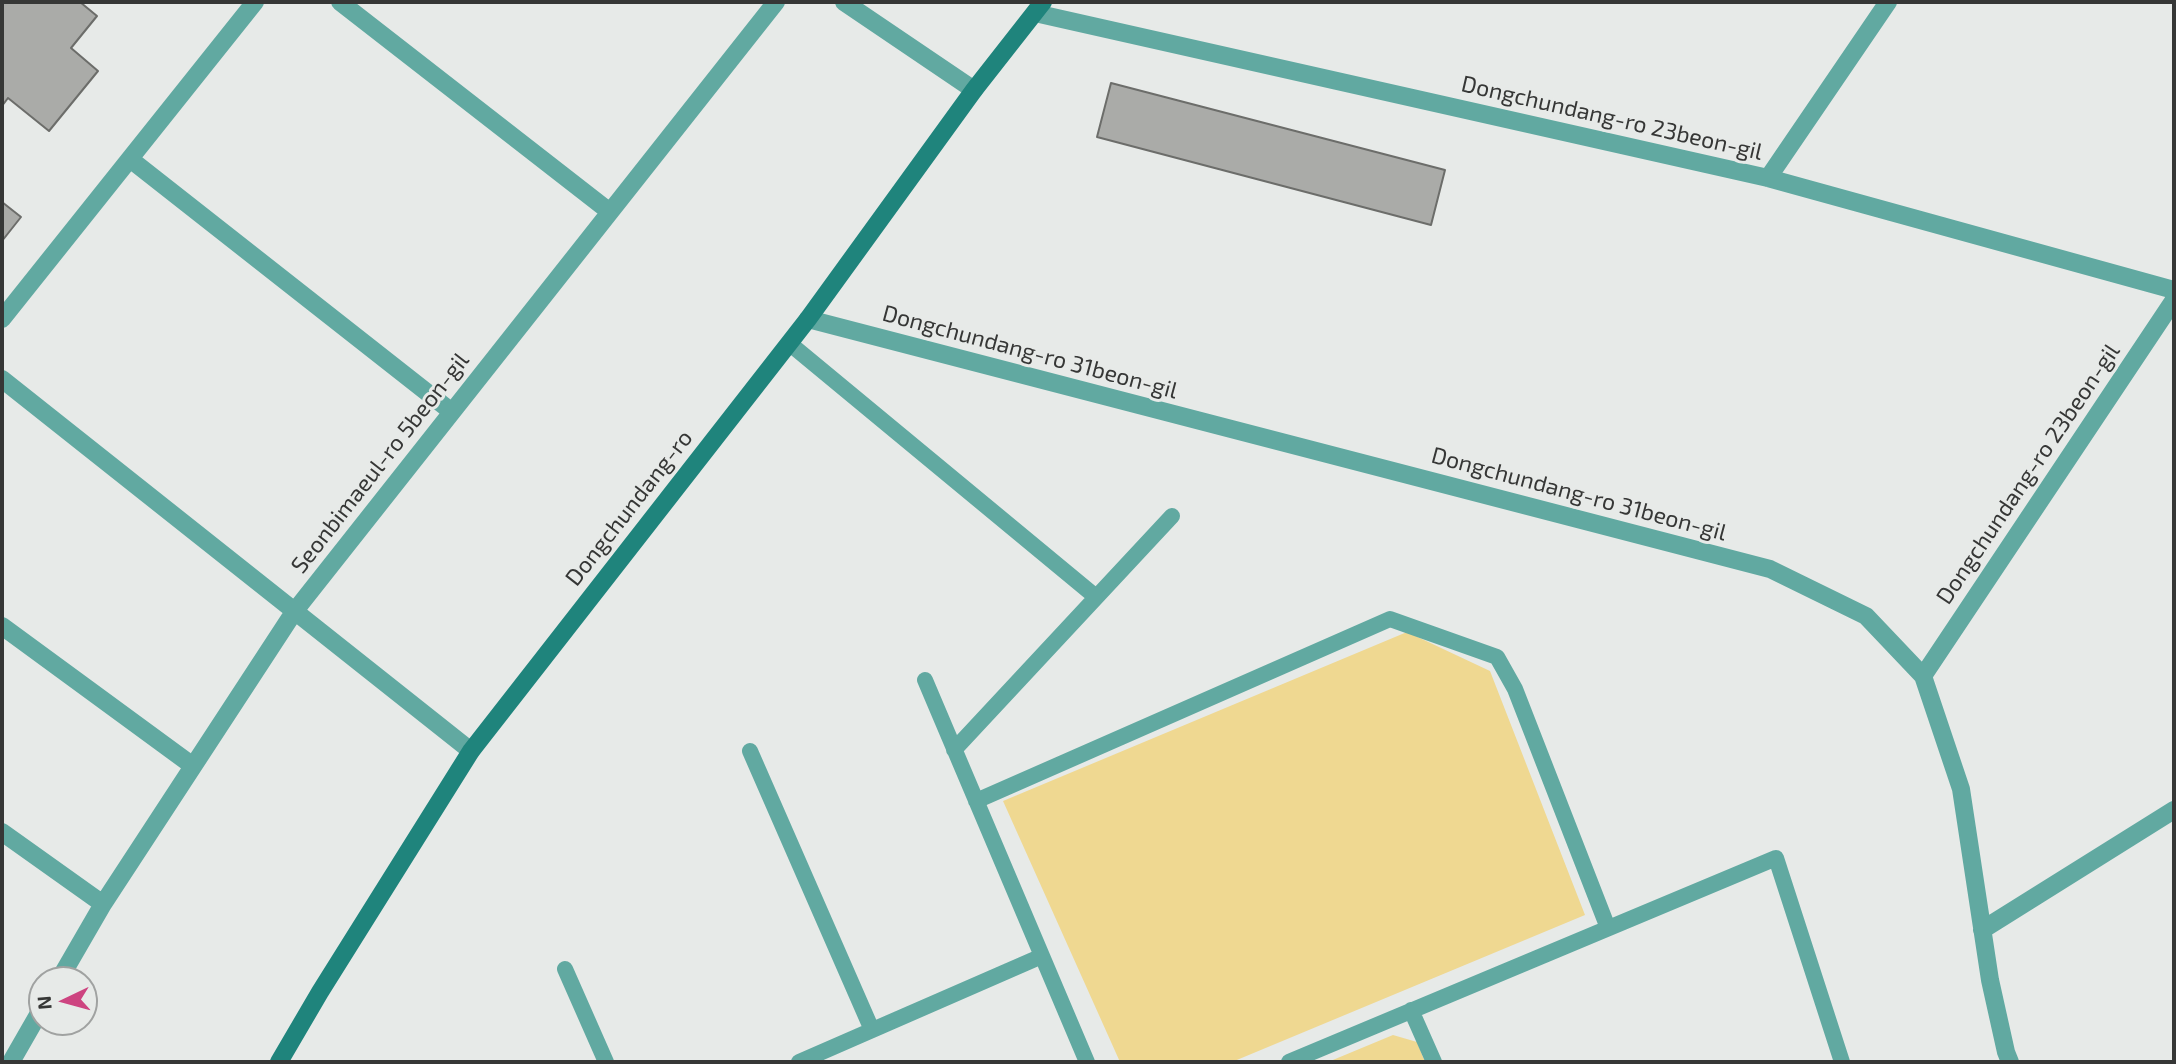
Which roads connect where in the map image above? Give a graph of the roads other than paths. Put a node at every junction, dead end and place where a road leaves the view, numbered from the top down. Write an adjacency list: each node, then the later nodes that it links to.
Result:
1 (255, 2): 8 (street)
2 (340, 2): 10 (street)
3 (776, 2): 10 (street, Seonbimaeul-ro 5beon-gil)
4 (844, 2): 7 (street)
5 (1888, 2): 9 (street)
6 (1039, 8): 7 (main road, Dongchundang-ro); 9 (street, Dongchundang-ro 23beon-gil)
7 (974, 90): 14 (main road, Dongchundang-ro)
8 (130, 159): 13 (street); 17 (street)
9 (1768, 178): 11 (street, Dongchundang-ro 23beon-gil)
10 (610, 212): 17 (street, Seonbimaeul-ro 5beon-gil)
11 (2174, 290)
12 (2174, 300): 22 (street, Dongchundang-ro 23beon-gil)
13 (2, 319)
14 (808, 319): 15 (main road, Dongchundang-ro); 22 (street, Dongchundang-ro 31beon-gil)
15 (789, 343): 19 (lane); 25 (main road, Dongchundang-ro)
16 (2, 379): 20 (street)
17 (452, 412): 20 (street, Seonbimaeul-ro 5beon-gil)
18 (1172, 516): 19 (lane)
19 (1096, 597): 24 (lane)
20 (294, 612): 25 (street); 27 (street, Seonbimaeul-ro 5beon-gil)
21 (2, 626): 27 (street)
22 (1923, 676): 33 (street, Dongchundang-ro 31beon-gil)
23 (925, 680): 24 (lane)
24 (954, 750): 28 (lane)
25 (471, 751): 41 (main road, Dongchundang-ro)
26 (750, 751): 38 (lane)
27 (193, 766): 31 (street, Seonbimaeul-ro 5beon-gil)
28 (976, 801): 32 (lane); 34 (lane)
29 (2174, 810): 33 (street)
30 (2, 832): 31 (street)
31 (103, 904): 35 (street, Seonbimaeul-ro 5beon-gil)
32 (1608, 928): 37 (lane); 47 (lane)
33 (1982, 930): 48 (street, Dongchundang-ro 31beon-gil)
34 (1042, 956): 38 (lane); 44 (lane)
35 (67, 966)
36 (565, 969): 42 (lane)
37 (1411, 1010): 45 (lane); 46 (lane)
38 (872, 1030): 43 (lane)
39 (28, 1032): 40 (street)
40 (10, 1062)
41 (279, 1062)
42 (606, 1062)
43 (799, 1062)
44 (1087, 1062)
45 (1289, 1062)
46 (1434, 1062)
47 (1842, 1062)
48 (2010, 1062)

